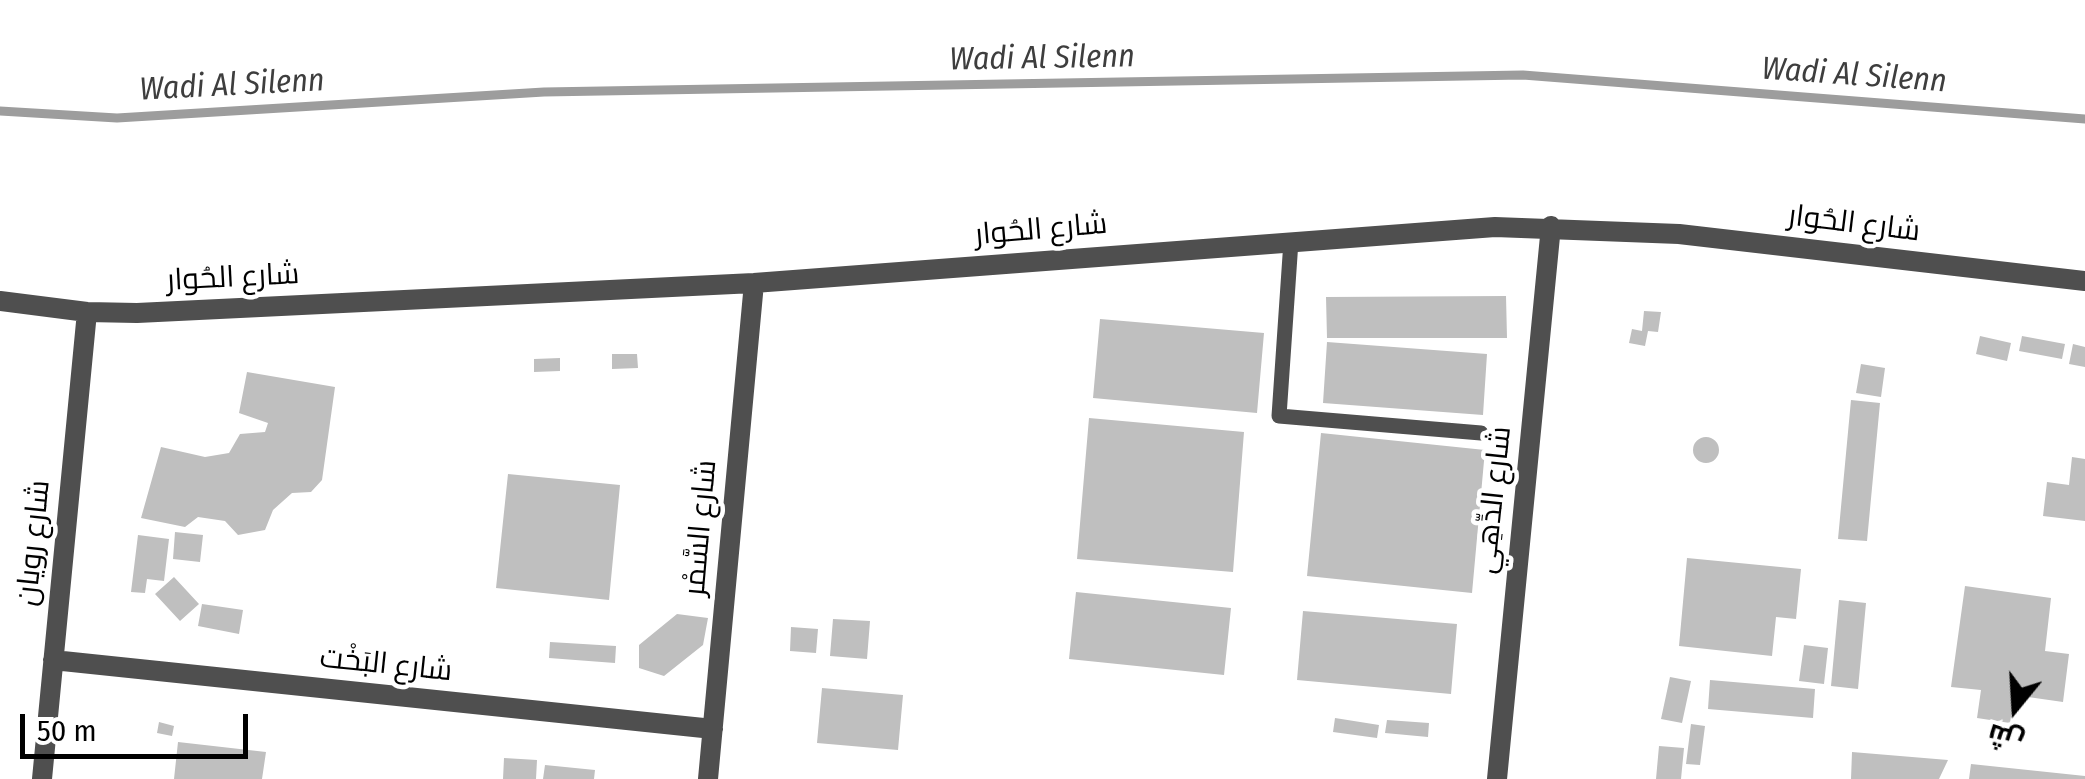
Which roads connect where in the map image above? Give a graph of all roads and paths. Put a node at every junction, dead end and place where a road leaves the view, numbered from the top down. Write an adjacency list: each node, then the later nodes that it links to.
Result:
1 (1551, 226): 2 (street, شارع الحُوار); 3 (street, شارع الحُوار); 12 (street, شارع الدِّهِي)
2 (1292, 240): 4 (street, شارع الحُوار); 7 (lane)
3 (2085, 281)
4 (754, 283): 6 (street, شارع الحُوار); 9 (street, شارع السَّمْر)
5 (0, 301): 6 (street, شارع الحُوار)
6 (87, 312): 8 (street, شارع رويان)
7 (1482, 434)
8 (53, 660): 9 (street, شارع البَخْت); 10 (street, شارع رويان)
9 (712, 729): 11 (street, شارع السَّمْر)
10 (42, 779)
11 (708, 779)
12 (1497, 779)

